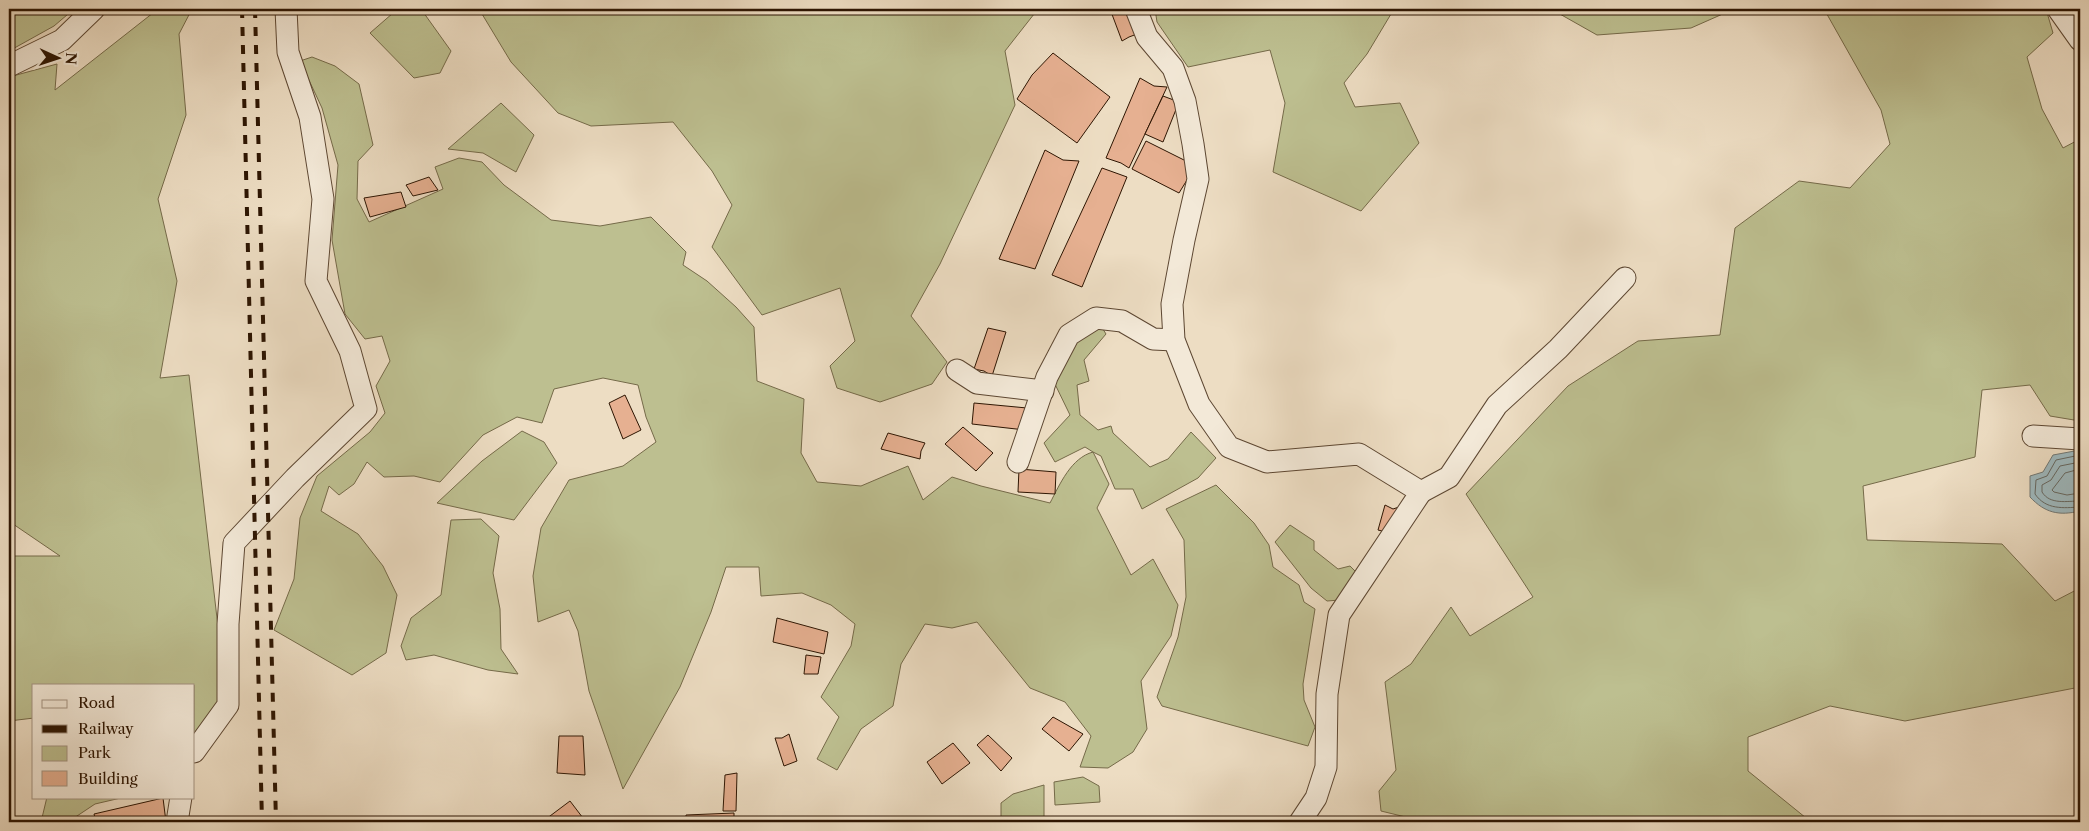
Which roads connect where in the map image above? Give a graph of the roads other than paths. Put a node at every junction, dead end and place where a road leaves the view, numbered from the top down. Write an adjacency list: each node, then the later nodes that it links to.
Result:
1 (94, 9): 6 (street)
2 (286, 9): 15 (street)
3 (1136, 9): 8 (street)
4 (2058, 9): 5 (street)
5 (2080, 40)
6 (9, 66)
7 (1625, 278): 14 (street)
8 (1174, 340): 10 (street); 14 (street)
9 (957, 370): 10 (street)
10 (1043, 391): 13 (street)
11 (2034, 436): 12 (street)
12 (2080, 439)
13 (1018, 462)
14 (1421, 492): 18 (street)
15 (195, 751)
16 (180, 798): 17 (street)
17 (177, 822)
18 (1300, 822)

